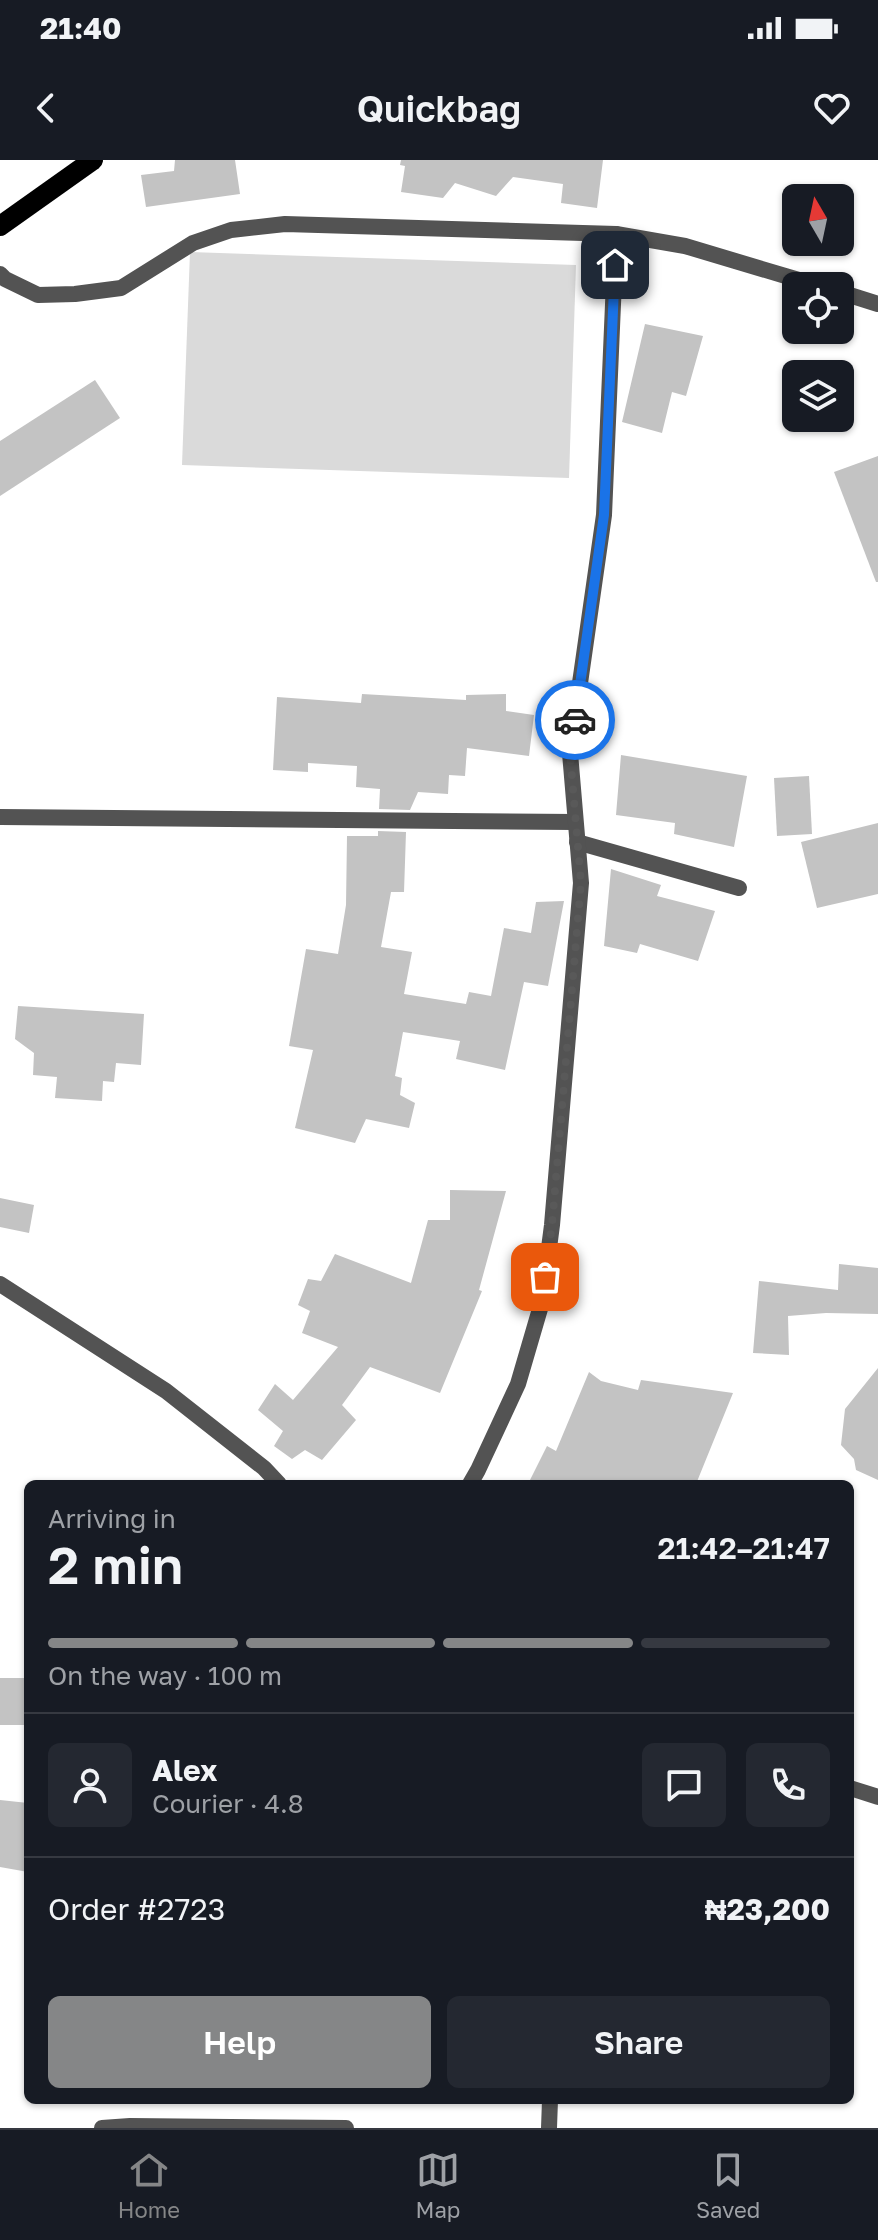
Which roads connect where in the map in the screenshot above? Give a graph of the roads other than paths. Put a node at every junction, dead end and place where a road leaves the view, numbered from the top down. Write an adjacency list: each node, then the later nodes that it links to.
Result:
1 (93, 160): 2 (main road)
2 (0, 226)
3 (616, 234): 4 (street); 5 (street); 9 (street)
4 (0, 274)
5 (782, 275)
6 (854, 296): 7 (street)
7 (878, 304)
8 (0, 817): 9 (street)
9 (575, 822): 10 (street)
10 (577, 842): 11 (street); 14 (street)
11 (739, 888)
12 (0, 1284): 13 (street)
13 (262, 1476)
14 (472, 1480)
15 (854, 1789): 16 (street)
16 (878, 1797)
17 (550, 2104): 20 (street)
18 (102, 2128): 19 (street)
19 (346, 2128)
20 (549, 2128)

